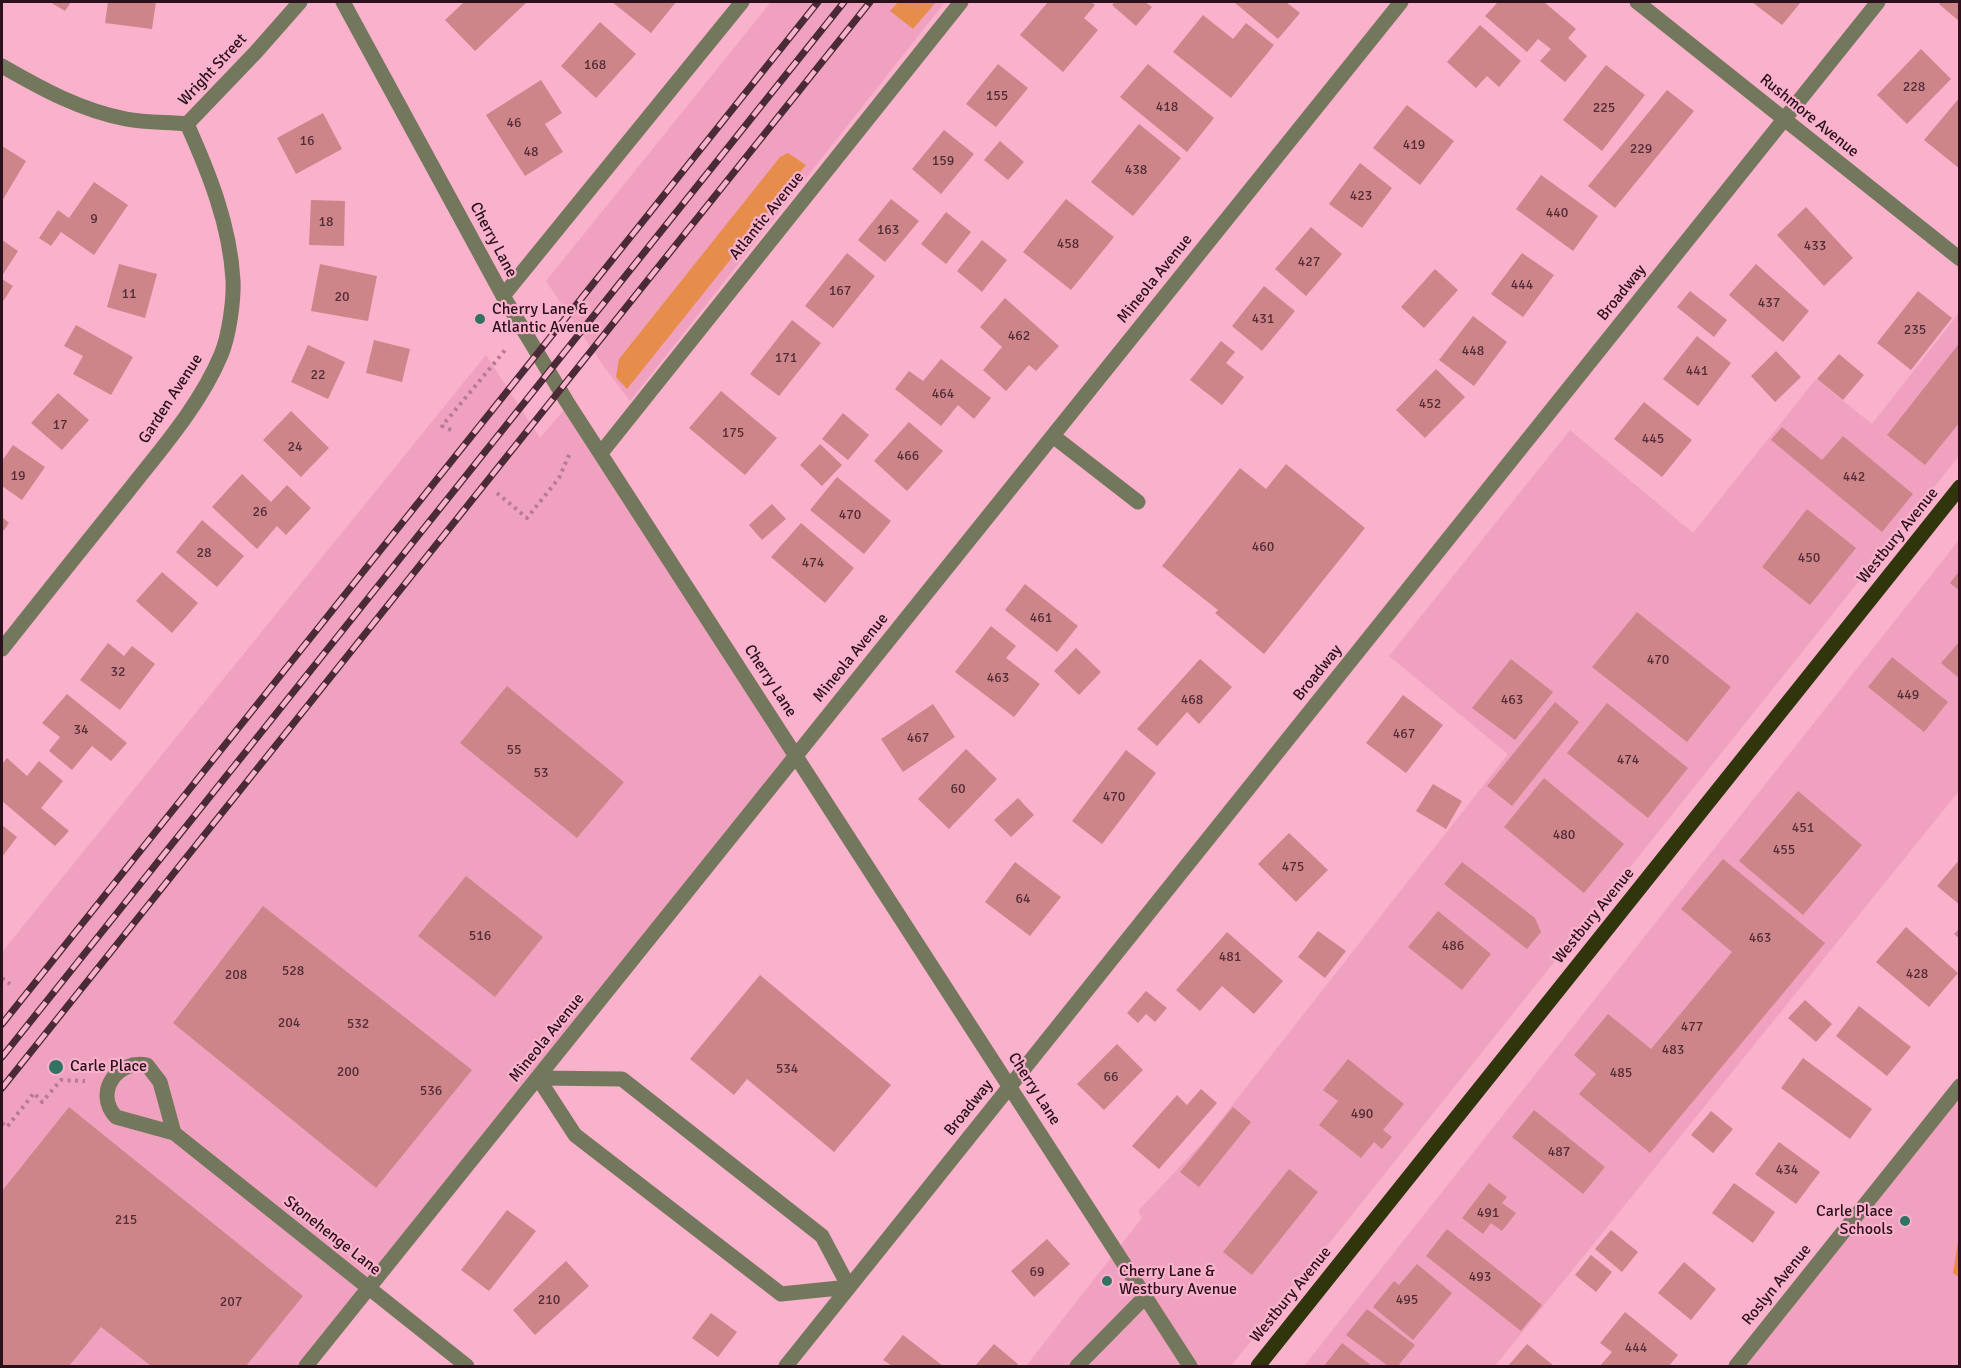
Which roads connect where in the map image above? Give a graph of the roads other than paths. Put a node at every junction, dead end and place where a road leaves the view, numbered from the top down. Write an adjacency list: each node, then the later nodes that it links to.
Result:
1 (300, 2): 10 (street, Wright Street)
2 (343, 2): 12 (street, Cherry Lane)
3 (742, 2): 12 (street)
4 (961, 2): 14 (street, Atlantic Avenue)
5 (1401, 2): 13 (street, Mineola Avenue)
6 (1637, 2): 9 (street, Rushmore Avenue)
7 (1878, 2): 9 (street, Broadway)
8 (2, 66): 10 (street, Wright Street)
9 (1784, 119): 11 (street, Rushmore Avenue); 20 (street, Broadway)
10 (187, 124): 17 (street, Garden Avenue)
11 (1959, 259)
12 (503, 296): 14 (street, Cherry Lane)
13 (1053, 436): 16 (street); 18 (street, Mineola Avenue)
14 (601, 453): 18 (street, Cherry Lane)
15 (1959, 487): 31 (main road, Westbury Avenue)
16 (1138, 502)
17 (2, 649)
18 (796, 755): 19 (street, Mineola Avenue); 20 (street, Cherry Lane)
19 (538, 1078): 23 (street); 23 (street); 24 (street, Mineola Avenue)
20 (1010, 1086): 23 (street, Broadway); 25 (street, Cherry Lane)
21 (1959, 1086): 32 (street, Roslyn Avenue)
22 (174, 1133): 22 (street, Stonehenge Lane); 24 (street, Stonehenge Lane)
23 (849, 1287): 28 (street, Broadway)
24 (369, 1288): 26 (street, Mineola Avenue); 27 (street, Stonehenge Lane)
25 (1145, 1297): 29 (street); 30 (street, Cherry Lane)
26 (306, 1366)
27 (467, 1366)
28 (786, 1366)
29 (1077, 1366)
30 (1190, 1366)
31 (1258, 1366)
32 (1736, 1366)

